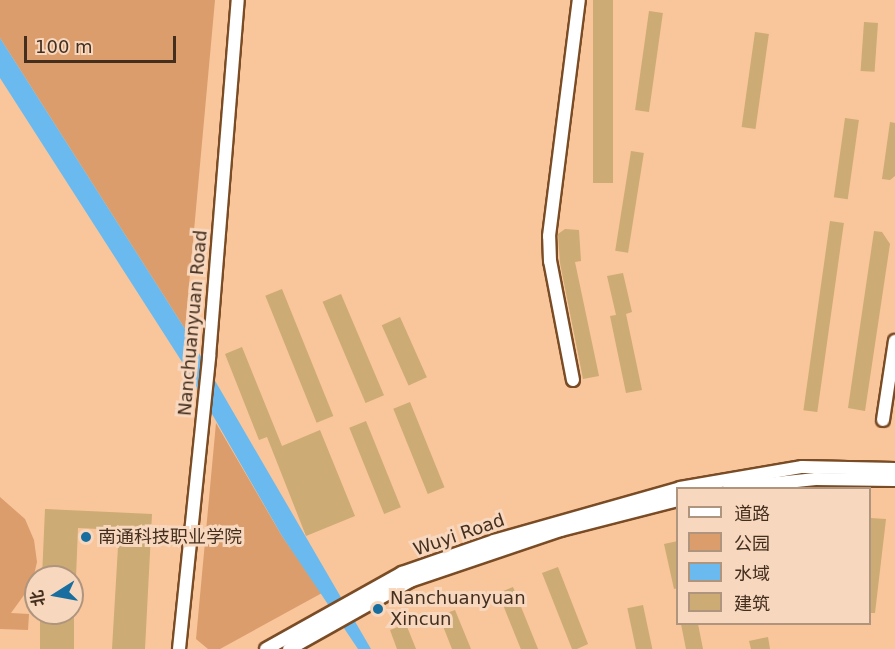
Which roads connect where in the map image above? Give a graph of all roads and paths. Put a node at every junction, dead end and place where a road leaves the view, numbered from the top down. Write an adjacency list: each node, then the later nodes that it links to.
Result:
1 (237, 0): 14 (main road, Nanchuanyuan Road)
2 (579, 0): 4 (main road)
3 (895, 341): 5 (main road)
4 (573, 380)
5 (883, 420)
6 (895, 469): 8 (main road, Wuyi Road)
7 (895, 480): 9 (main road)
8 (690, 487)
9 (746, 487)
10 (676, 490): 12 (main road, Wuyi Road)
11 (676, 501): 12 (main road, Wuyi Road)
12 (351, 607): 13 (main road, Wuyi Road)
13 (331, 618): 15 (main road, Wuyi Road); 16 (main road, Wuyi Road)
14 (179, 649)
15 (266, 649)
16 (289, 649)

